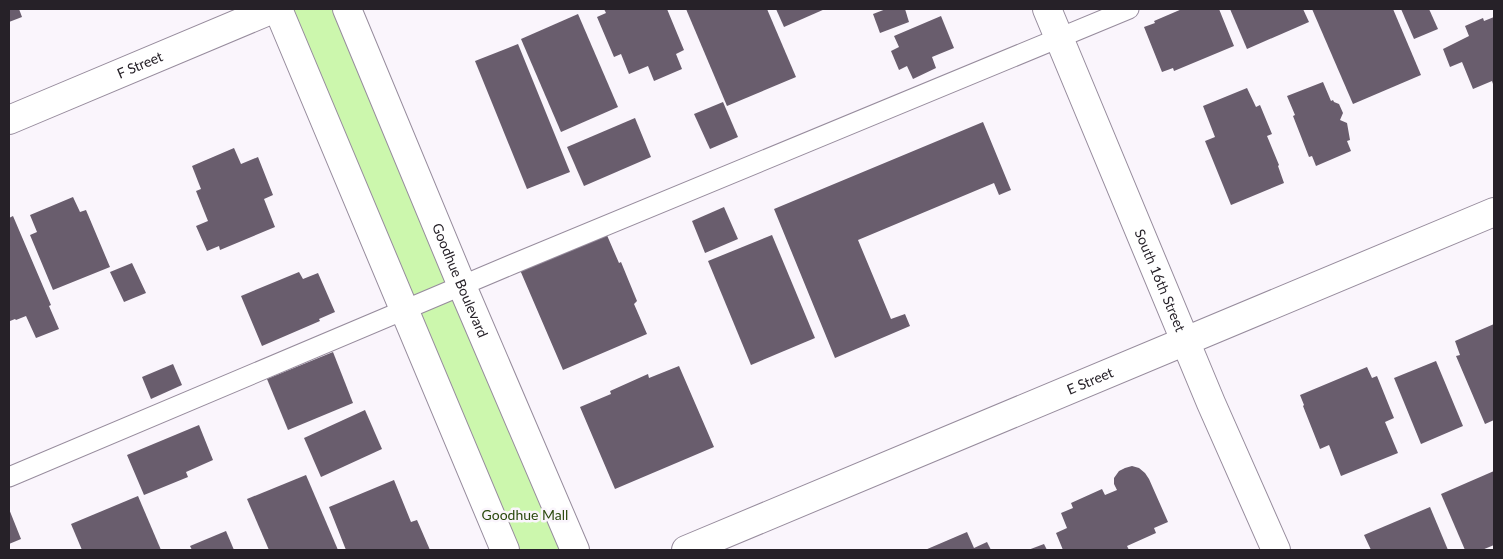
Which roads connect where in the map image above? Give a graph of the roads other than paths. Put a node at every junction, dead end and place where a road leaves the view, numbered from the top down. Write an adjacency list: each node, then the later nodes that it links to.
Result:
1 (273, 9): 7 (street, F Street)
2 (278, 9): 10 (street)
3 (346, 9): 9 (street, Goodhue Boulevard)
4 (1047, 9): 6 (street, South 16th Street)
5 (1129, 9): 6 (lane)
6 (1059, 38): 9 (lane); 11 (street, South 16th Street)
7 (9, 120)
8 (1494, 212): 11 (street, E Street)
9 (462, 286): 10 (lane); 14 (street, Goodhue Boulevard)
10 (404, 310): 12 (lane); 13 (street)
11 (1186, 340): 15 (street, E Street); 16 (street, South 16th Street)
12 (9, 477)
13 (505, 550)
14 (575, 550)
15 (686, 550)
16 (1276, 550)

